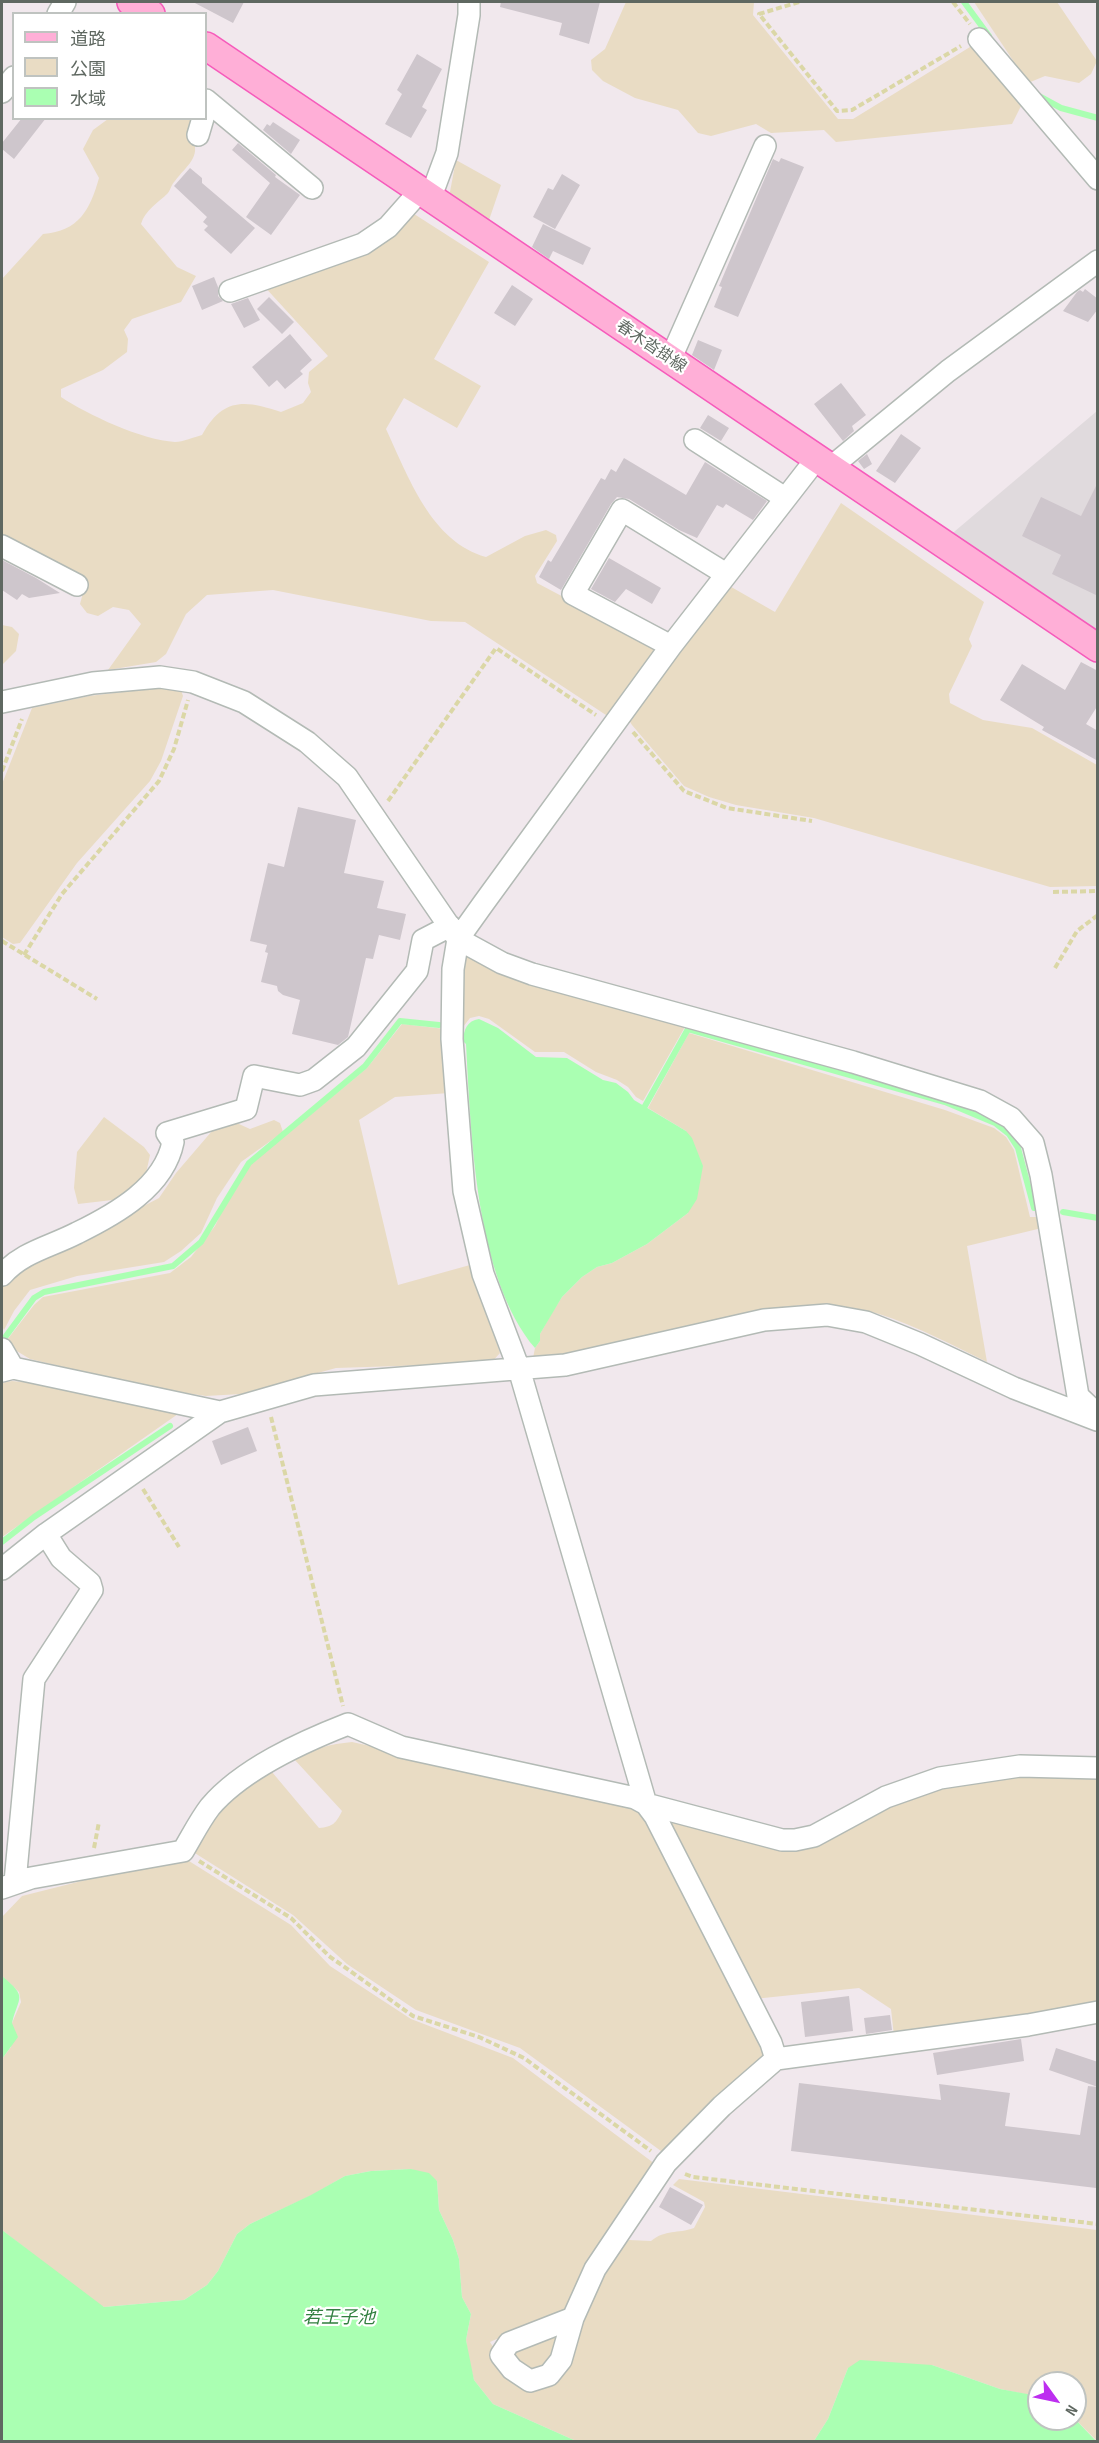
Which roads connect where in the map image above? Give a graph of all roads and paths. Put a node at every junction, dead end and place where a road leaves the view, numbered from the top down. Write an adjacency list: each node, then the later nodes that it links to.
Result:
1 (131, 2): 4 (main road)
2 (469, 2): 13 (street)
3 (800, 2): 5 (path)
4 (148, 12)
5 (979, 39): 11 (street)
6 (207, 47): 13 (main road, 春木沓掛線)
7 (12, 80): 8 (street)
8 (2, 92)
9 (207, 115): 12 (street)
10 (765, 146): 16 (street)
11 (1098, 179)
12 (312, 188)
13 (425, 196): 15 (street); 16 (main road, 春木沓掛線)
14 (1097, 262): 18 (street)
15 (230, 291)
16 (670, 360): 18 (main road, 春木沓掛線)
17 (695, 440): 19 (street)
18 (824, 462): 19 (street); 24 (main road, 春木沓掛線)
19 (785, 498): 21 (street)
20 (2, 546): 22 (street)
21 (726, 574): 23 (street); 23 (street)
22 (77, 585)
23 (671, 646): 28 (street)
24 (1098, 648)
25 (193, 682): 26 (street); 30 (street); 37 (path)
26 (30, 697): 27 (street); 29 (path)
27 (2, 702)
28 (615, 721): 30 (path); 31 (path); 35 (street)
29 (2, 771)
30 (376, 817): 35 (street)
31 (812, 821)
32 (1098, 891): 33 (path)
33 (1053, 892)
34 (1098, 915): 38 (path)
35 (454, 932): 40 (street); 43 (street); 46 (street)
36 (2, 941): 37 (path)
37 (24, 955): 39 (path)
38 (1055, 968)
39 (97, 999)
40 (2, 1275)
41 (2, 1349): 42 (street)
42 (7, 1369): 45 (street)
43 (519, 1369): 44 (street); 47 (street); 54 (street)
44 (266, 1398): 45 (street); 52 (path)
45 (220, 1412): 48 (street)
46 (1098, 1415)
47 (1098, 1420)
48 (133, 1473): 49 (street); 50 (path)
49 (46, 1534): 51 (street); 56 (street)
50 (179, 1547)
51 (2, 1569)
52 (348, 1724): 54 (street); 55 (street)
53 (1098, 1768): 54 (street)
54 (646, 1804): 58 (street)
55 (183, 1851): 56 (street); 59 (path)
56 (8, 1885)
57 (1098, 2012): 58 (street)
58 (776, 2059): 59 (street)
59 (666, 2163): 60 (path); 61 (street)
60 (1098, 2224)
61 (573, 2318)

